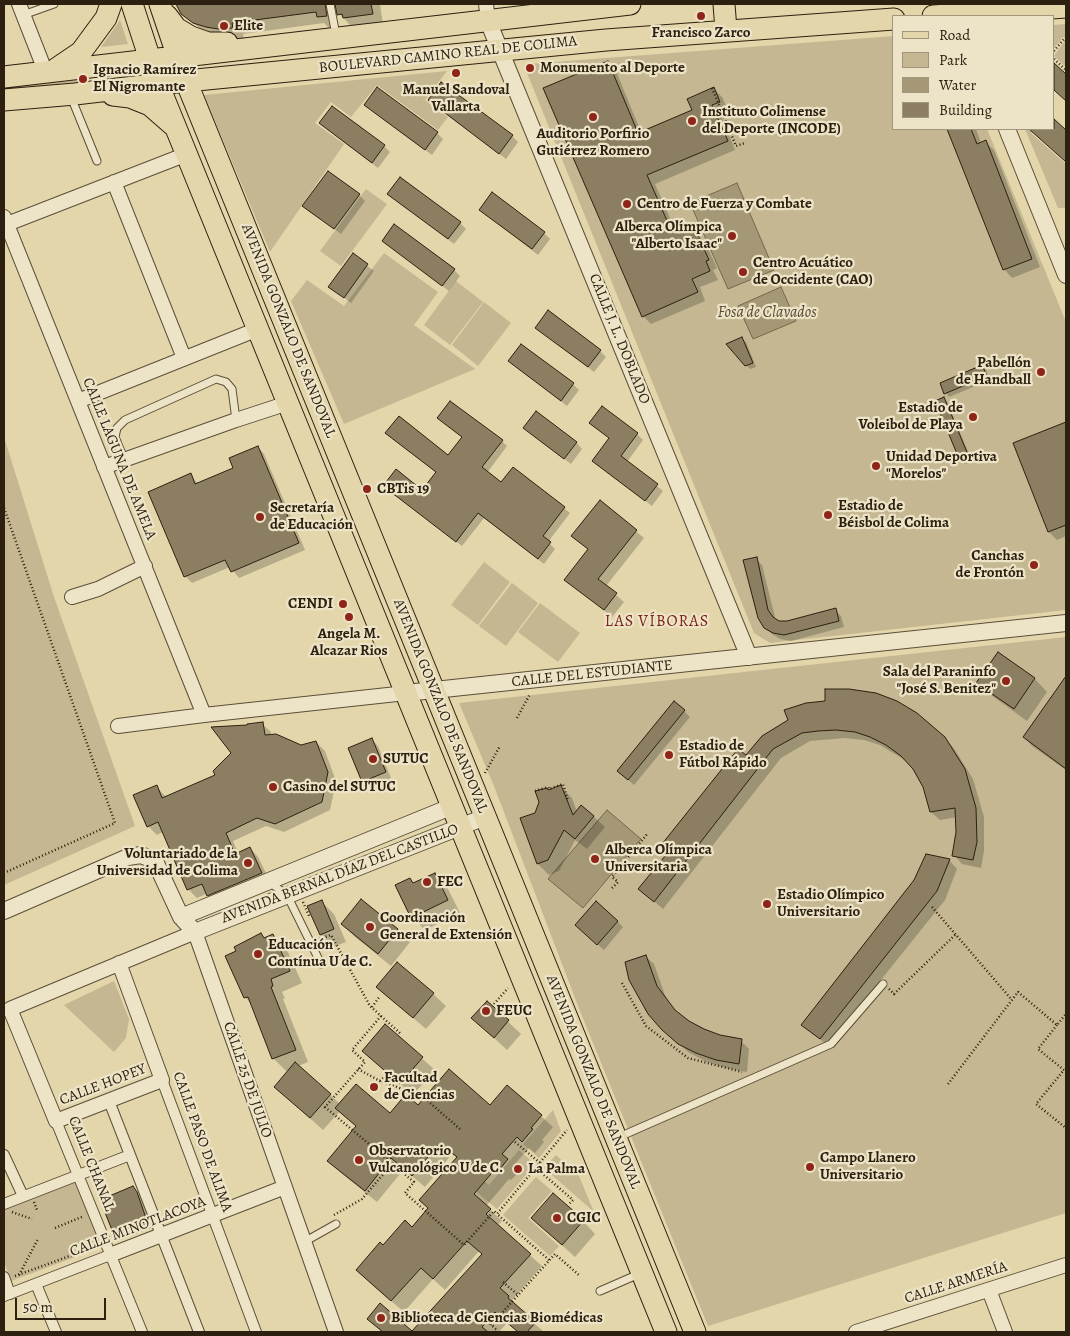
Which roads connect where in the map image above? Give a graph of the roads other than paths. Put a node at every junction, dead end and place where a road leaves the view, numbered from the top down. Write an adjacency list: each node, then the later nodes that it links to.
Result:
1 (54, 4): 9 (lane)
2 (111, 4): 20 (main road)
3 (132, 4): 19 (main road, AVENIDA GONZALO DE SANDOVAL)
4 (330, 4): 15 (lane)
5 (630, 4): 11 (main road, BOULEVARD CAMINO REAL DE COLIMA)
6 (724, 4): 14 (main road)
7 (1066, 7): 10 (main road)
8 (162, 8): 16 (main road); 18 (main road, AVENIDA GONZALO DE SANDOVAL)
9 (21, 9): 20 (street)
10 (959, 11): 12 (main road)
11 (487, 12): 15 (main road, BOULEVARD CAMINO REAL DE COLIMA); 17 (street, CALLE J. L. DOBLADO)
12 (938, 15)
13 (892, 19): 14 (main road, BOULEVARD CAMINO REAL DE COLIMA)
14 (726, 30): 17 (main road, BOULEVARD CAMINO REAL DE COLIMA)
15 (336, 38): 16 (main road, BOULEVARD CAMINO REAL DE COLIMA)
16 (282, 45): 18 (main road, BOULEVARD CAMINO REAL DE COLIMA)
17 (500, 49): 22 (main road, BOULEVARD CAMINO REAL DE COLIMA); 49 (street, CALLE J. L. DOBLADO)
18 (178, 57): 19 (main road, BOULEVARD CAMINO REAL DE COLIMA); 22 (main road, AVENIDA GONZALO DE SANDOVAL)
19 (150, 60): 20 (main road, BOULEVARD CAMINO REAL DE COLIMA); 23 (main road, AVENIDA GONZALO DE SANDOVAL)
20 (49, 73): 21 (main road, BOULEVARD CAMINO REAL DE COLIMA)
21 (4, 77)
22 (186, 81): 23 (main road, BOULEVARD CAMINO REAL DE COLIMA); 35 (main road, AVENIDA GONZALO DE SANDOVAL)
23 (158, 84): 24 (main road, BOULEVARD CAMINO REAL DE COLIMA); 26 (main road, AVENIDA GONZALO DE SANDOVAL)
24 (72, 94): 25 (main road, BOULEVARD CAMINO REAL DE COLIMA); 26 (main road); 29 (lane)
25 (4, 100)
26 (176, 129): 28 (main road, AVENIDA GONZALO DE SANDOVAL)
27 (1007, 130): 32 (street)
28 (187, 154): 30 (street); 36 (main road, AVENIDA GONZALO DE SANDOVAL)
29 (97, 161)
30 (114, 182): 31 (street); 38 (street)
31 (5, 220): 39 (street, CALLE LAGUNA DE AMELA)
32 (1053, 243): 33 (lane); 34 (street)
33 (1066, 257)
34 (1066, 275)
35 (273, 296): 36 (main road); 44 (main road, AVENIDA GONZALO DE SANDOVAL)
36 (248, 306): 37 (main road, AVENIDA GONZALO DE SANDOVAL)
37 (258, 329): 38 (street); 40 (main road, AVENIDA GONZALO DE SANDOVAL)
38 (184, 358): 39 (street)
39 (78, 401): 43 (street, CALLE LAGUNA DE AMELA)
40 (288, 403): 41 (street); 45 (main road, AVENIDA GONZALO DE SANDOVAL)
41 (236, 420): 42 (street); 42 (lane)
42 (124, 460): 43 (street)
43 (104, 466): 46 (street, CALLE LAGUNA DE AMELA)
44 (352, 490): 45 (main road); 50 (main road, AVENIDA GONZALO DE SANDOVAL)
45 (327, 499): 51 (main road, AVENIDA GONZALO DE SANDOVAL)
46 (144, 566): 47 (street); 52 (street, CALLE LAGUNA DE AMELA)
47 (72, 597)
48 (1066, 623): 49 (street, CALLE DEL ESTUDIANTE)
49 (749, 657): 50 (street, CALLE DEL ESTUDIANTE)
50 (434, 690): 51 (street, CALLE DEL ESTUDIANTE); 55 (main road, AVENIDA GONZALO DE SANDOVAL)
51 (406, 694): 52 (street, CALLE DEL ESTUDIANTE); 54 (main road, AVENIDA GONZALO DE SANDOVAL)
52 (204, 714): 53 (street, CALLE DEL ESTUDIANTE)
53 (118, 726)
54 (453, 806): 56 (main road, AVENIDA GONZALO DE SANDOVAL); 57 (street, AVENIDA BERNAL DÍAZ DEL CASTILLO)
55 (485, 817): 56 (street, AVENIDA BERNAL DÍAZ DEL CASTILLO); 69 (main road, AVENIDA GONZALO DE SANDOVAL)
56 (460, 827): 58 (street, AVENIDA BERNAL DÍAZ DEL CASTILLO); 82 (main road, AVENIDA GONZALO DE SANDOVAL)
57 (269, 881): 58 (lane); 60 (street, AVENIDA BERNAL DÍAZ DEL CASTILLO)
58 (293, 893): 61 (street, AVENIDA BERNAL DÍAZ DEL CASTILLO); 63 (lane)
59 (4, 911): 60 (street, CALLE 25 DE JULIO)
60 (182, 917): 61 (street, CALLE 25 DE JULIO)
61 (195, 932): 62 (street); 73 (street, CALLE 25 DE JULIO)
62 (119, 963): 65 (street); 66 (street, CALLE PASO DE ALIMA)
63 (321, 964)
64 (883, 984): 69 (lane)
65 (7, 1010): 68 (street, CALLE CHANAL)
66 (162, 1080): 67 (street, CALLE HOPEY); 76 (street, CALLE PASO DE ALIMA)
67 (109, 1102): 68 (street, CALLE HOPEY); 71 (street)
68 (56, 1121): 72 (street, CALLE CHANAL)
69 (616, 1139): 94 (main road, AVENIDA GONZALO DE SANDOVAL)
70 (4, 1155): 74 (street)
71 (130, 1155): 72 (street); 78 (street)
72 (78, 1176): 74 (street); 80 (street, CALLE CHANAL)
73 (285, 1187): 76 (street, CALLE MINOTLACOYA); 79 (street, CALLE 25 DE JULIO)
74 (23, 1196): 75 (street)
75 (7, 1208)
76 (212, 1215): 78 (street, CALLE MINOTLACOYA); 91 (street, CALLE PASO DE ALIMA)
77 (336, 1224): 79 (lane)
78 (161, 1235): 80 (street, CALLE MINOTLACOYA); 90 (street)
79 (304, 1242): 92 (street, CALLE 25 DE JULIO)
80 (108, 1249): 84 (street, CALLE MINOTLACOYA); 89 (street, CALLE CHANAL)
81 (1066, 1265): 85 (street, CALLE ARMERÍA)
82 (642, 1273): 86 (lane); 93 (main road, AVENIDA GONZALO DE SANDOVAL)
83 (4, 1278): 87 (street)
84 (36, 1284): 87 (street, CALLE MINOTLACOYA); 88 (street)
85 (989, 1290): 95 (street, CALLE ARMERÍA); 96 (street)
86 (600, 1291)
87 (7, 1295)
88 (53, 1331)
89 (142, 1332)
90 (199, 1332)
91 (256, 1332)
92 (336, 1332)
93 (666, 1332)
94 (695, 1332)
95 (856, 1332)
96 (1005, 1332)

